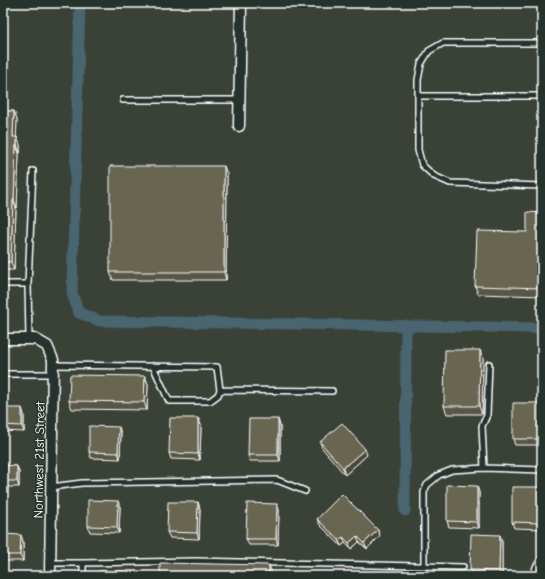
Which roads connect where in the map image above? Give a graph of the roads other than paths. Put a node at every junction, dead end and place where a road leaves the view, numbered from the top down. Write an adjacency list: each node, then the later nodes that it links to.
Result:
1 (240, 3): 6 (street)
2 (542, 43): 3 (lane)
3 (418, 96): 4 (lane); 9 (lane)
4 (542, 96)
5 (123, 100): 6 (lane)
6 (240, 100): 7 (street)
7 (239, 126)
8 (32, 171): 11 (lane)
9 (542, 186)
10 (3, 284): 11 (lane)
11 (28, 284): 13 (lane)
12 (3, 339): 13 (street)
13 (29, 339): 16 (street, Northwest 21st Street)
14 (489, 364): 20 (lane)
15 (153, 366): 16 (lane); 18 (lane); 18 (lane)
16 (53, 369): 17 (lane); 22 (street, Northwest 21st Street)
17 (3, 374)
18 (220, 390): 19 (lane)
19 (332, 391)
20 (484, 468): 21 (lane); 27 (lane)
21 (542, 470)
22 (51, 487): 23 (lane); 25 (street, Northwest 21st Street)
23 (305, 491)
24 (542, 558): 31 (lane)
25 (50, 562): 26 (lane); 29 (street, Northwest 21st Street)
26 (83, 563): 27 (lane); 30 (lane)
27 (424, 566): 28 (lane)
28 (463, 567)
29 (50, 576)
30 (83, 576)
31 (533, 576)

